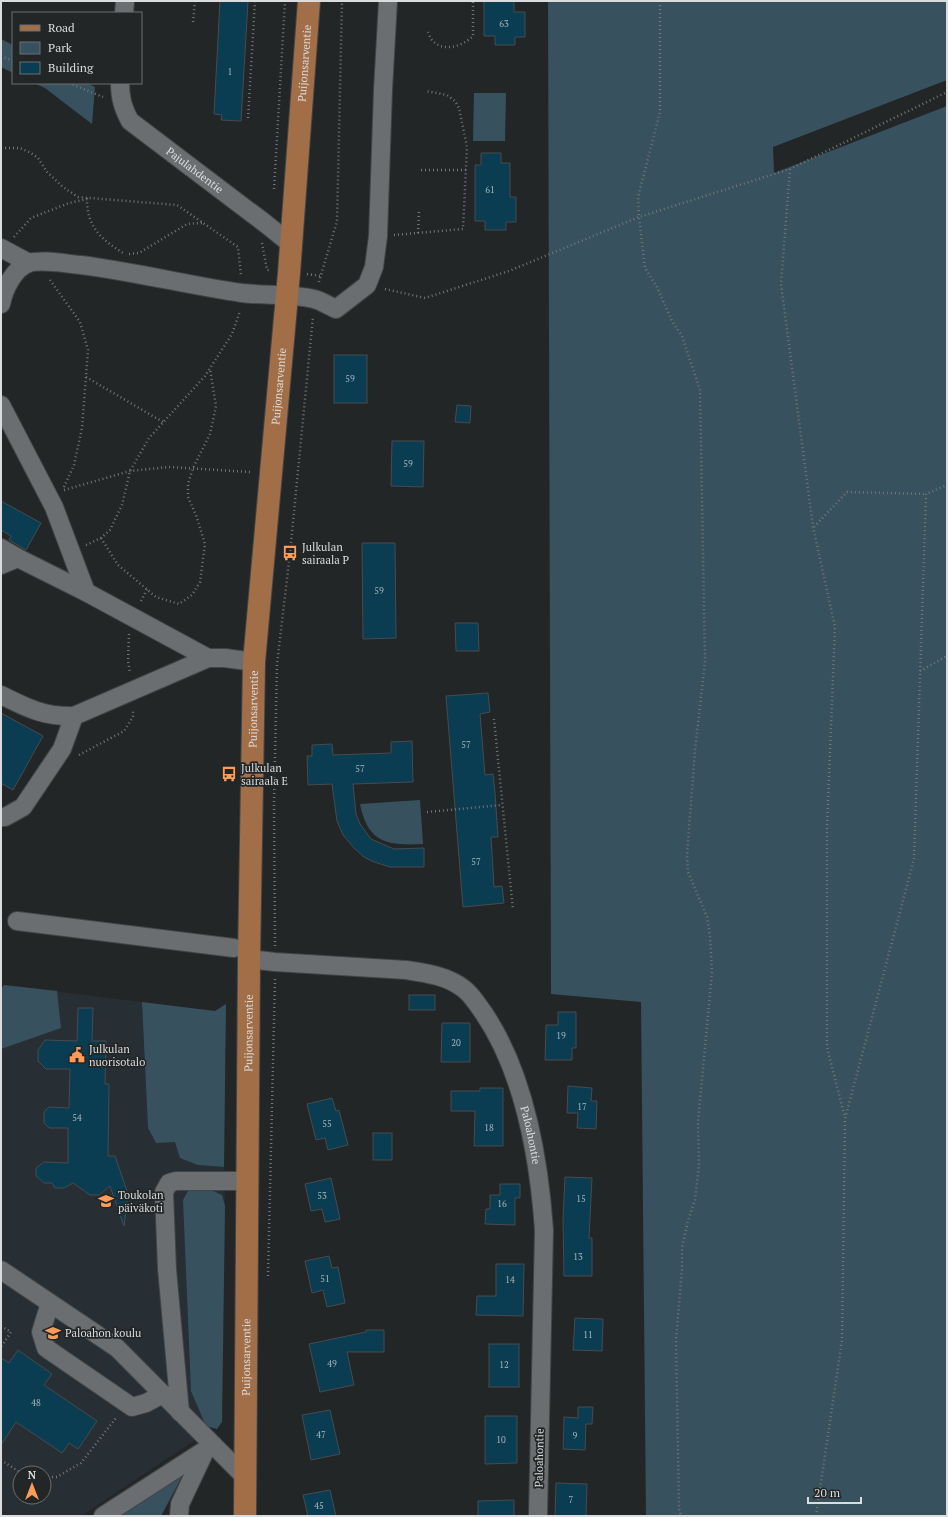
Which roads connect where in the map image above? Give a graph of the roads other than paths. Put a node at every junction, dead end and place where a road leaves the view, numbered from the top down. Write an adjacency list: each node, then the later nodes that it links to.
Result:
1 (125, 1): 4 (street)
2 (309, 1): 7 (main road, Puijonsarventie)
3 (388, 1): 9 (street)
4 (124, 12)
5 (120, 84): 7 (street, Pajulahdentie)
6 (5, 242): 8 (street)
7 (292, 245): 9 (main road, Puijonsarventie)
8 (33, 263): 9 (street); 10 (street)
9 (287, 295): 17 (main road, Puijonsarventie)
10 (2, 297)
11 (1, 405): 15 (street)
12 (1, 548): 13 (street)
13 (18, 558): 14 (street); 15 (street)
14 (1, 565)
15 (86, 592): 16 (street)
16 (208, 658): 17 (street); 19 (street)
17 (254, 662): 22 (main road, Puijonsarventie)
18 (1, 695): 19 (street)
19 (74, 716): 20 (street)
20 (1, 818)
21 (17, 921): 22 (street, Paloahontie)
22 (241, 953): 23 (main road, Puijonsarventie); 33 (street, Paloahontie)
23 (248, 1181): 27 (street); 29 (main road, Puijonsarventie)
24 (1, 1270): 25 (street)
25 (50, 1303): 26 (street); 26 (street)
26 (162, 1394): 27 (street)
27 (180, 1412): 28 (street)
28 (209, 1448): 29 (street); 30 (street); 31 (street)
29 (246, 1478): 32 (main road, Puijonsarventie)
30 (103, 1516)
31 (179, 1516)
32 (245, 1516)
33 (538, 1516)

